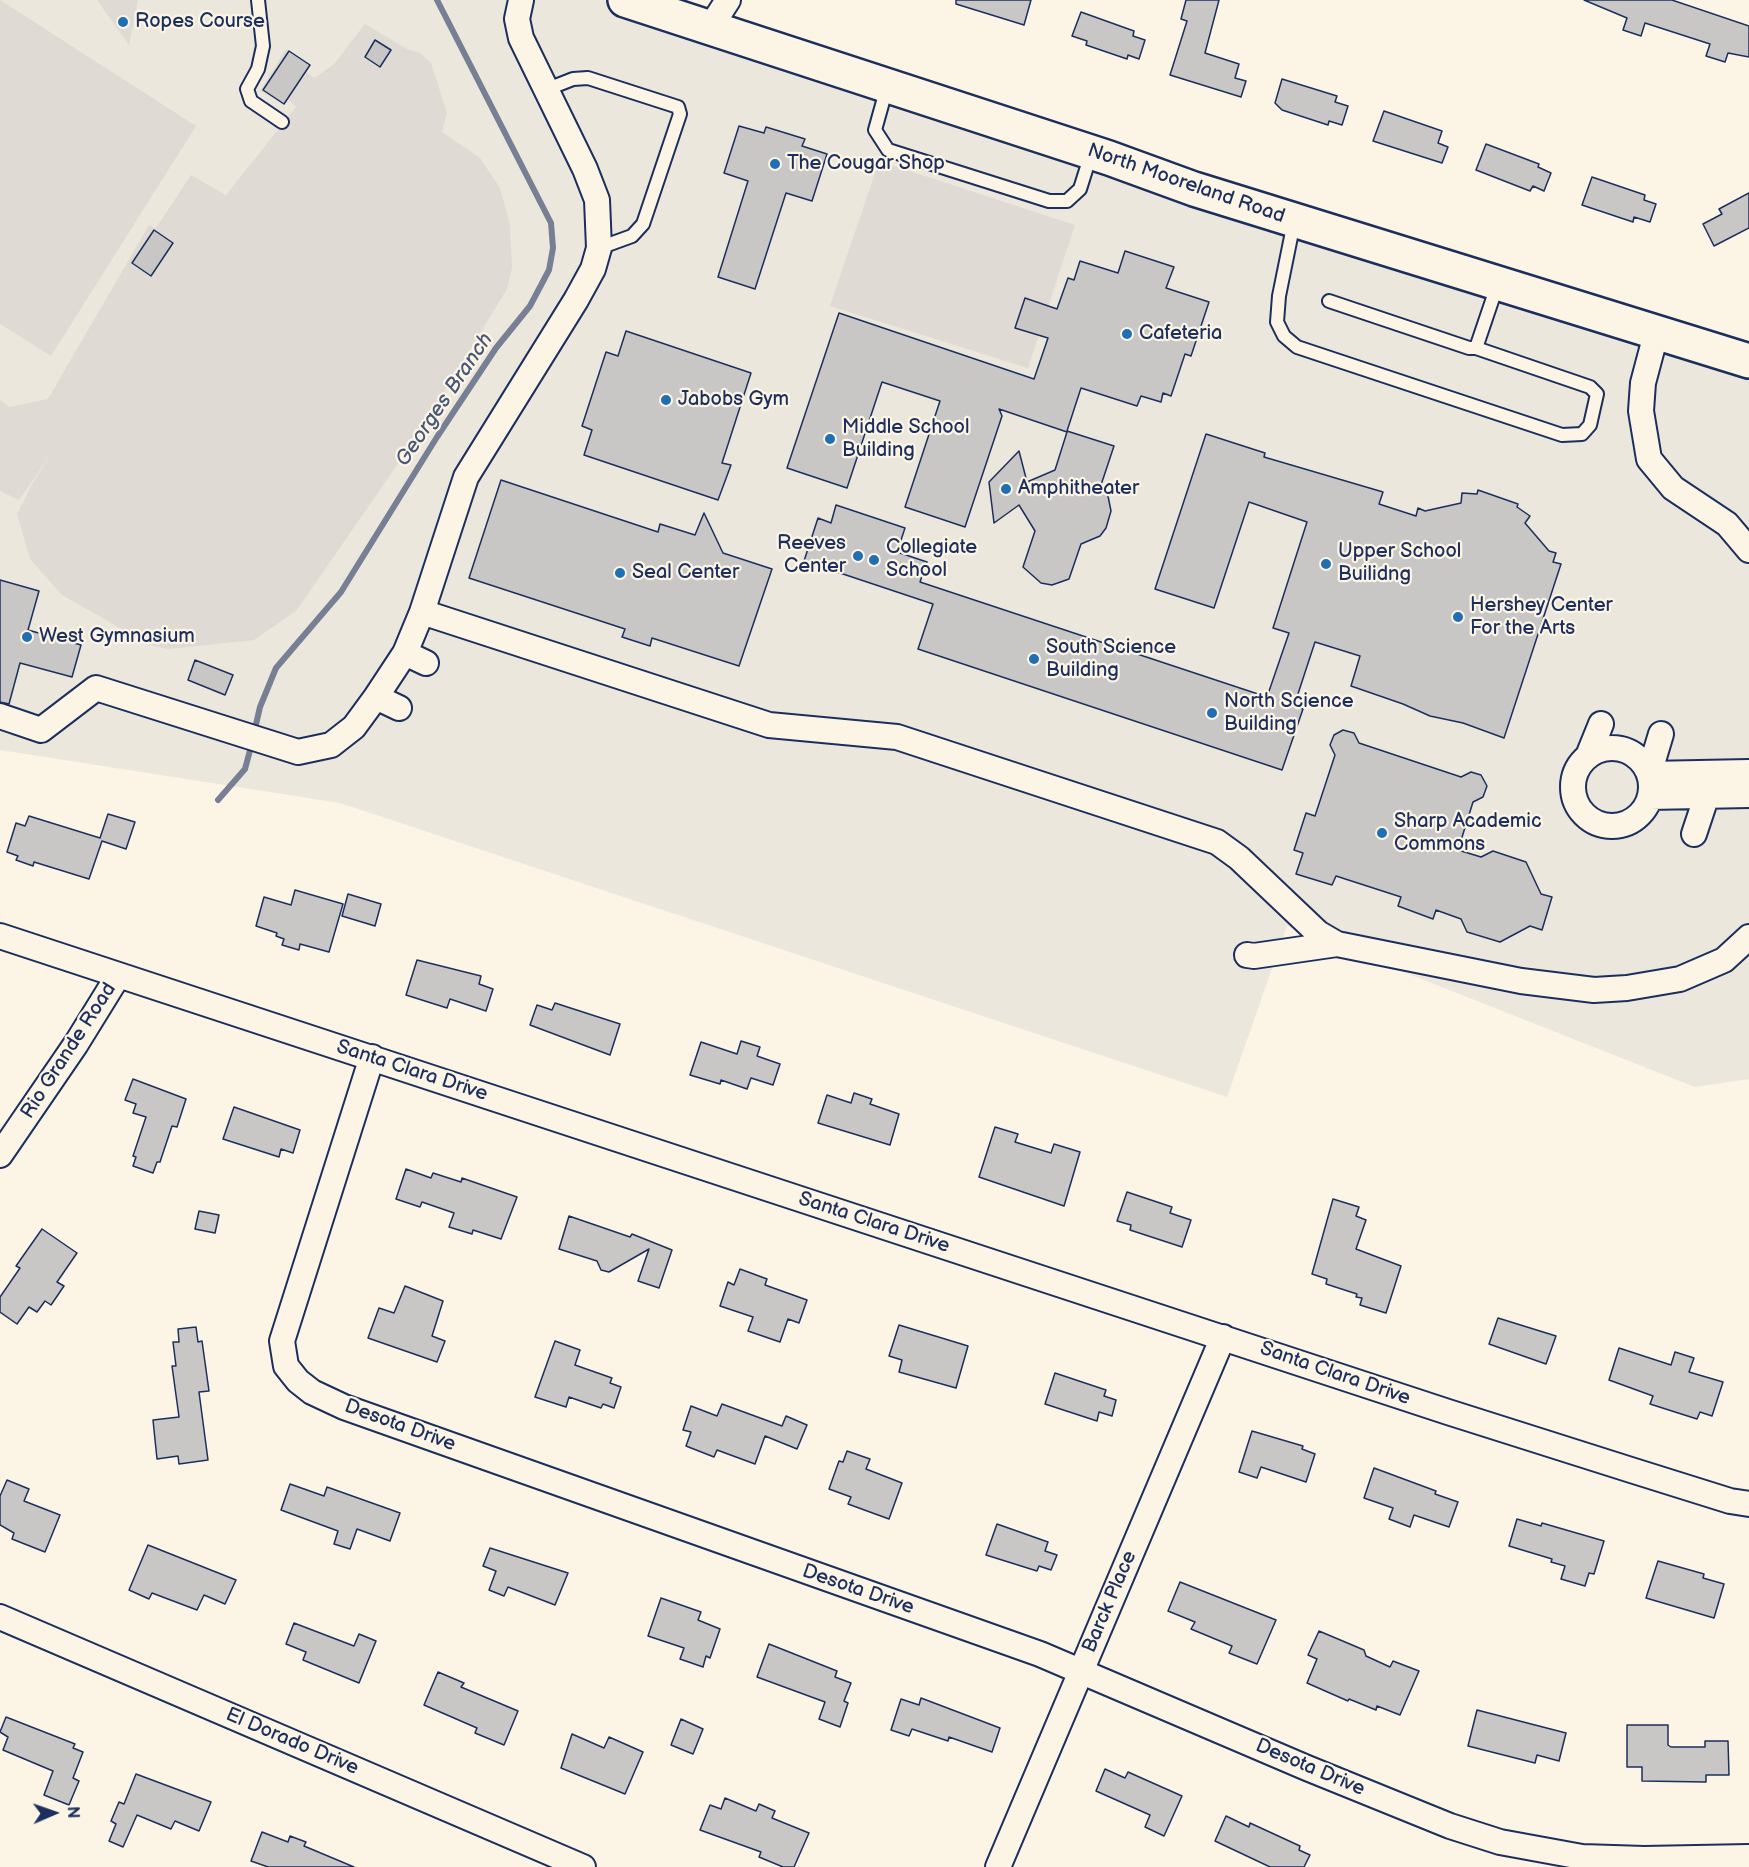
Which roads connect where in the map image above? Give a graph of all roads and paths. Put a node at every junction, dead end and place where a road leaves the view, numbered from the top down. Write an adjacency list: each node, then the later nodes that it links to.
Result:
1 (258, 0): 8 (lane)
2 (521, 0): 7 (street)
3 (625, 0): 5 (street, North Mooreland Road)
4 (728, 0): 5 (street)
5 (710, 28): 6 (street, North Mooreland Road)
6 (887, 86): 9 (street, North Mooreland Road); 9 (lane)
7 (545, 90): 11 (street); 11 (lane)
8 (282, 122)
9 (1091, 153): 10 (street, North Mooreland Road)
10 (1295, 221): 12 (street, North Mooreland Road); 15 (lane)
11 (599, 248): 18 (street)
12 (1498, 285): 14 (street, North Mooreland Road); 15 (lane)
13 (1329, 301): 15 (lane)
14 (1656, 334): 16 (street, North Mooreland Road); 17 (street)
15 (1476, 348)
16 (1749, 361)
17 (1749, 550)
18 (423, 612): 19 (street); 32 (street)
19 (376, 697): 20 (street); 21 (street)
20 (399, 708)
21 (0, 716)
22 (1601, 723): 24 (street)
23 (1661, 734): 26 (street)
24 (1588, 756): 26 (street); 26 (street)
25 (1749, 772): 26 (street)
26 (1649, 785): 27 (street)
27 (1707, 795): 28 (street); 29 (street)
28 (1749, 795)
29 (1694, 834)
30 (0, 936): 34 (street, Santa Clara Drive)
31 (1749, 937): 32 (street)
32 (1337, 944): 33 (street)
33 (1247, 955)
34 (118, 976): 35 (street, Santa Clara Drive); 36 (street, Rio Grande Road)
35 (372, 1057): 37 (street, Santa Clara Drive); 40 (street, Desota Drive)
36 (0, 1155)
37 (1223, 1337): 38 (street, Santa Clara Drive); 40 (street, Barck Place)
38 (1749, 1504)
39 (0, 1617): 42 (street, El Dorado Drive)
40 (1080, 1670): 41 (street, Desota Drive); 43 (street, Barck Place)
41 (1749, 1857)
42 (583, 1867)
43 (998, 1867)

